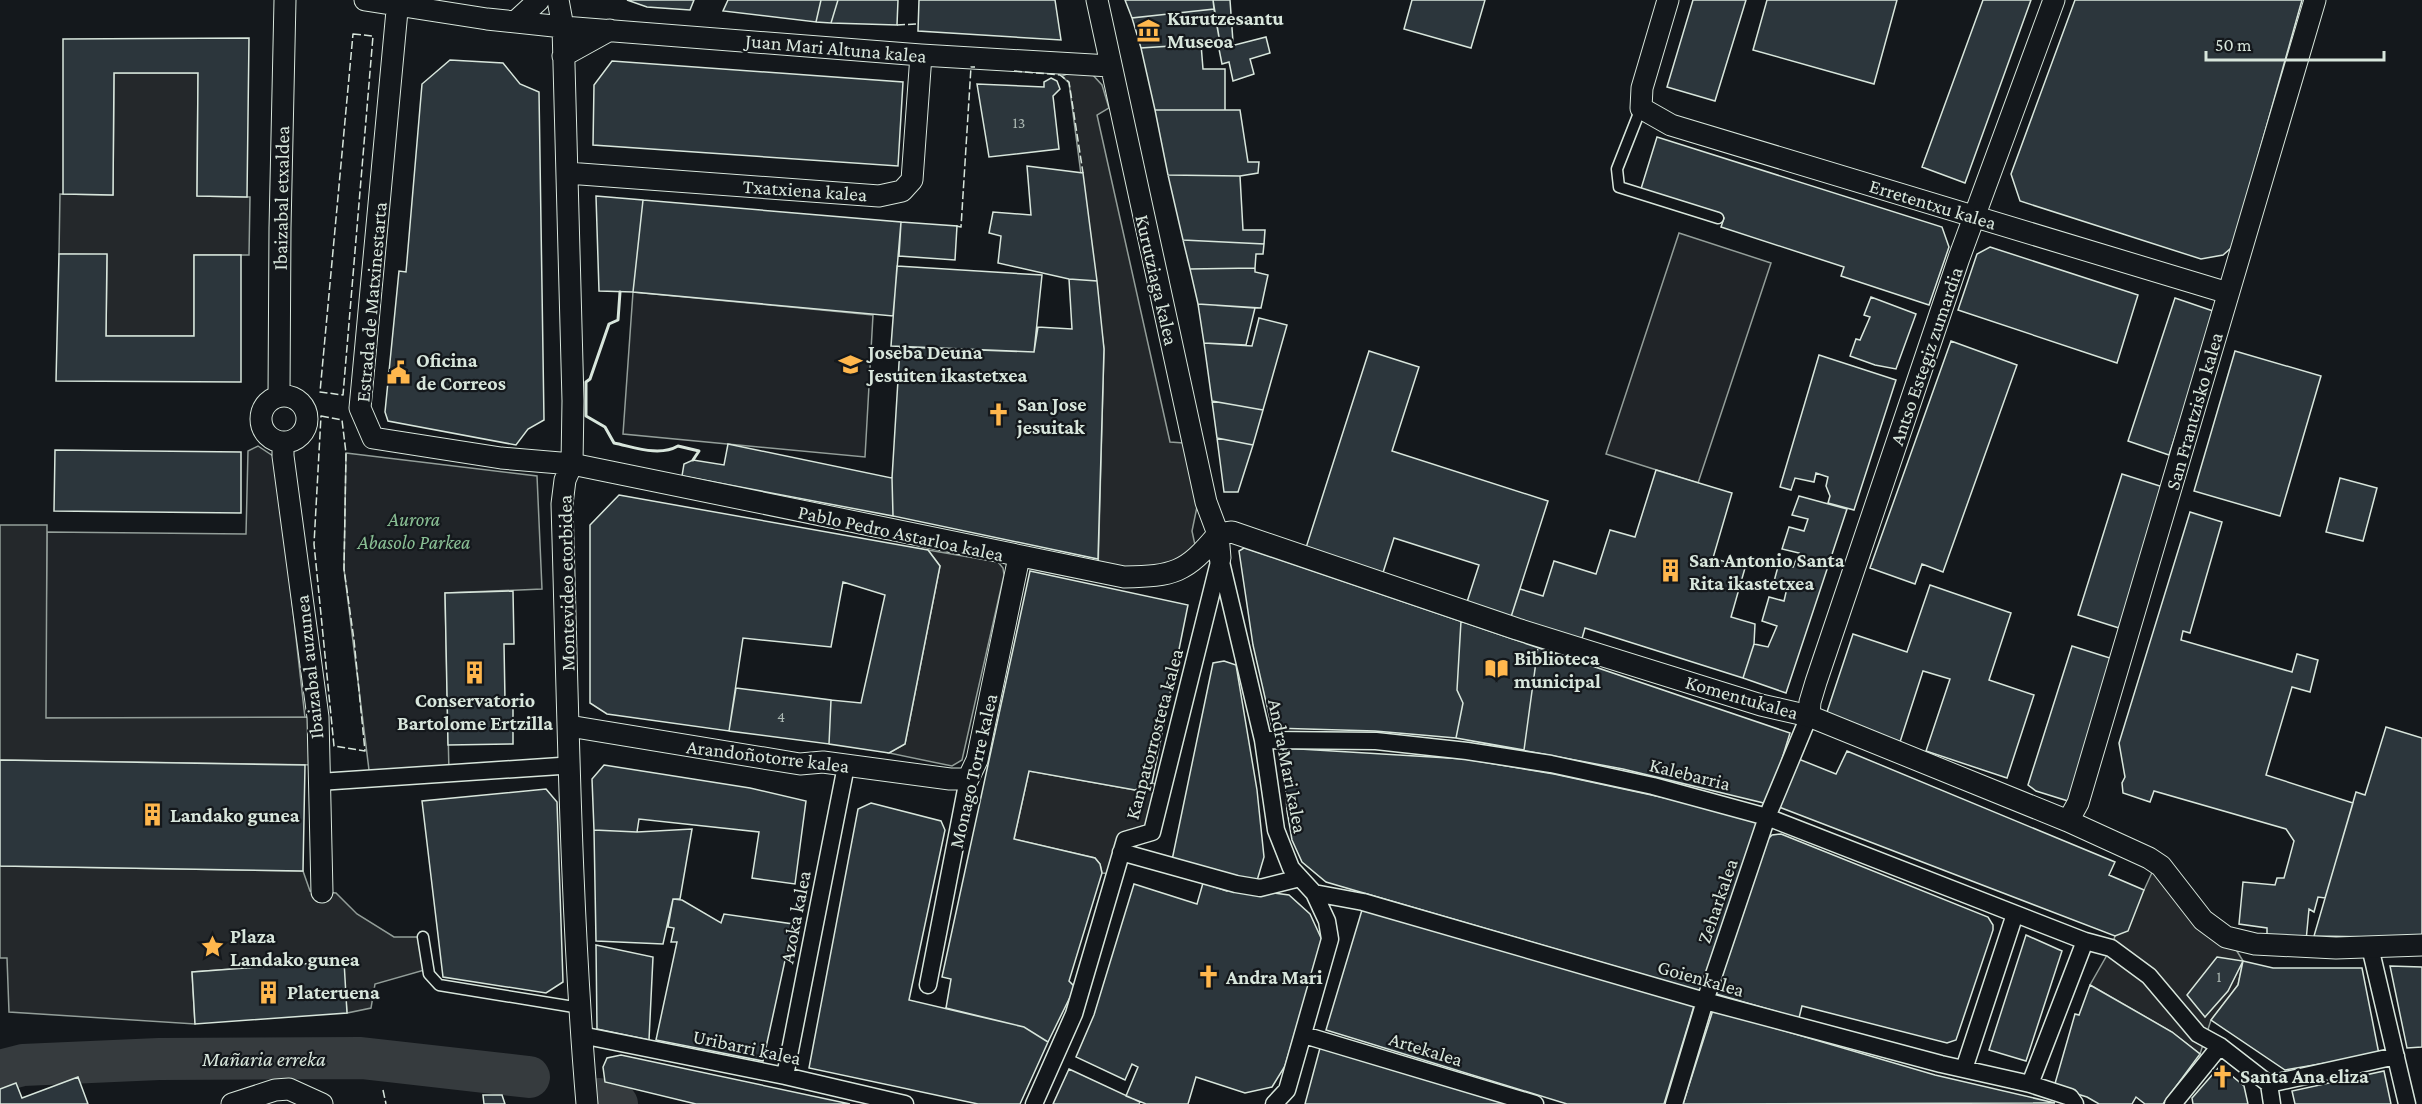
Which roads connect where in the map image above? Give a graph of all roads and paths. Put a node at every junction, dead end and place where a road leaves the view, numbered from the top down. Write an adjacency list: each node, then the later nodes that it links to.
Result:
1 (285, 0): 21 (street, Ibaizabal etxaldea)
2 (365, 0): 9 (street, Juan Mari Altuna kalea)
3 (539, 0): 10 (street)
4 (558, 0): 11 (street, Montevideo etorbidea)
5 (1097, 0): 15 (street, Kurutziaga kalea)
6 (1668, 0): 16 (street)
7 (2054, 0): 18 (street, Antso Estegiz zumardia)
8 (2315, 0): 20 (street, San Frantzisko kalea)
9 (398, 2): 10 (street, Juan Mari Altuna kalea); 23 (street, Estrada de Matxinestarta)
10 (515, 22): 11 (street, Juan Mari Altuna kalea)
11 (564, 27): 12 (street, Juan Mari Altuna kalea); 13 (street, Montevideo etorbidea)
12 (611, 30): 13 (street); 14 (street, Juan Mari Altuna kalea)
13 (564, 56): 17 (street, Montevideo etorbidea)
14 (921, 56): 15 (street, Juan Mari Altuna kalea); 17 (street, Txatxiena kalea)
15 (1110, 66): 24 (street, Kurutziaga kalea)
16 (1641, 108): 18 (street, Erretentxu kalea); 19 (lane)
17 (567, 173): 23 (street, Montevideo etorbidea)
18 (1974, 217): 20 (street, Erretentxu kalea); 27 (street, Antso Estegiz zumardia)
19 (1718, 218)
20 (2228, 293): 35 (street, San Frantzisko kalea)
21 (279, 396): 22 (street); 22 (street)
22 (283, 442): 33 (street, Ibaizabal auzunea)
23 (572, 465): 25 (street, Pablo Pedro Astarloa kalea); 28 (street, Montevideo etorbidea)
24 (1218, 534): 25 (street, Pablo Pedro Astarloa kalea); 26 (street, Kurutziaga kalea); 27 (street, Komentukalea)
25 (1019, 557): 32 (street, Monago Torre kalea)
26 (1220, 558): 29 (street, Andra Mari kalea); 36 (street, Kanpatorrosteta kalea)
27 (1809, 716): 34 (street, Zeharkalea); 35 (street, Komentukalea)
28 (569, 726): 31 (street, Arandoñotorre kalea); 47 (street, Montevideo etorbidea)
29 (1263, 740): 34 (street, Kalebarria); 37 (street, Andra Mari kalea)
30 (560, 766): 33 (street)
31 (846, 766): 32 (street, Arandoñotorre kalea); 53 (street, Azoka kalea)
32 (968, 780): 45 (street, Monago Torre kalea)
33 (319, 782): 38 (street, Ibaizabal auzunea)
34 (1767, 816): 40 (street, Kalebarria); 46 (street, Zeharkalea)
35 (2068, 821): 44 (street, Komentukalea)
36 (1121, 852): 37 (street); 61 (street)
37 (1300, 878): 39 (street, Andra Mari kalea)
38 (322, 892)
39 (1314, 893): 46 (street, Goienkalea); 49 (street, Andra Mari kalea)
40 (2015, 914): 42 (street, Kalebarria); 52 (street)
41 (423, 937): 47 (lane)
42 (2085, 941): 50 (street, Kalebarria); 54 (street)
43 (2422, 945): 44 (street)
44 (2370, 947): 51 (street)
45 (928, 985)
46 (1705, 1001): 52 (street, Goienkalea); 64 (street, Zeharkalea)
47 (580, 1008): 48 (street, Montevideo etorbidea)
48 (581, 1035): 53 (street, Uribarri kalea); 59 (street, Montevideo etorbidea)
49 (1304, 1035): 62 (street, Andra Mari kalea); 63 (street, Artekalea)
50 (2220, 1046): 55 (street, Kalebarria); 65 (street)
51 (2396, 1056): 55 (street); 67 (street)
52 (1964, 1069): 54 (street, Goienkalea)
53 (785, 1076): 60 (street, Uribarri kalea)
54 (2030, 1084): 56 (street, Goienkalea)
55 (2269, 1084): 66 (street)
56 (2071, 1102)
57 (232, 1104): 58 (street)
58 (322, 1104)
59 (587, 1104)
60 (905, 1104)
61 (1034, 1104)
62 (1276, 1104)
63 (1535, 1104)
64 (1674, 1104)
65 (2173, 1104)
66 (2272, 1104)
67 (2407, 1104)

